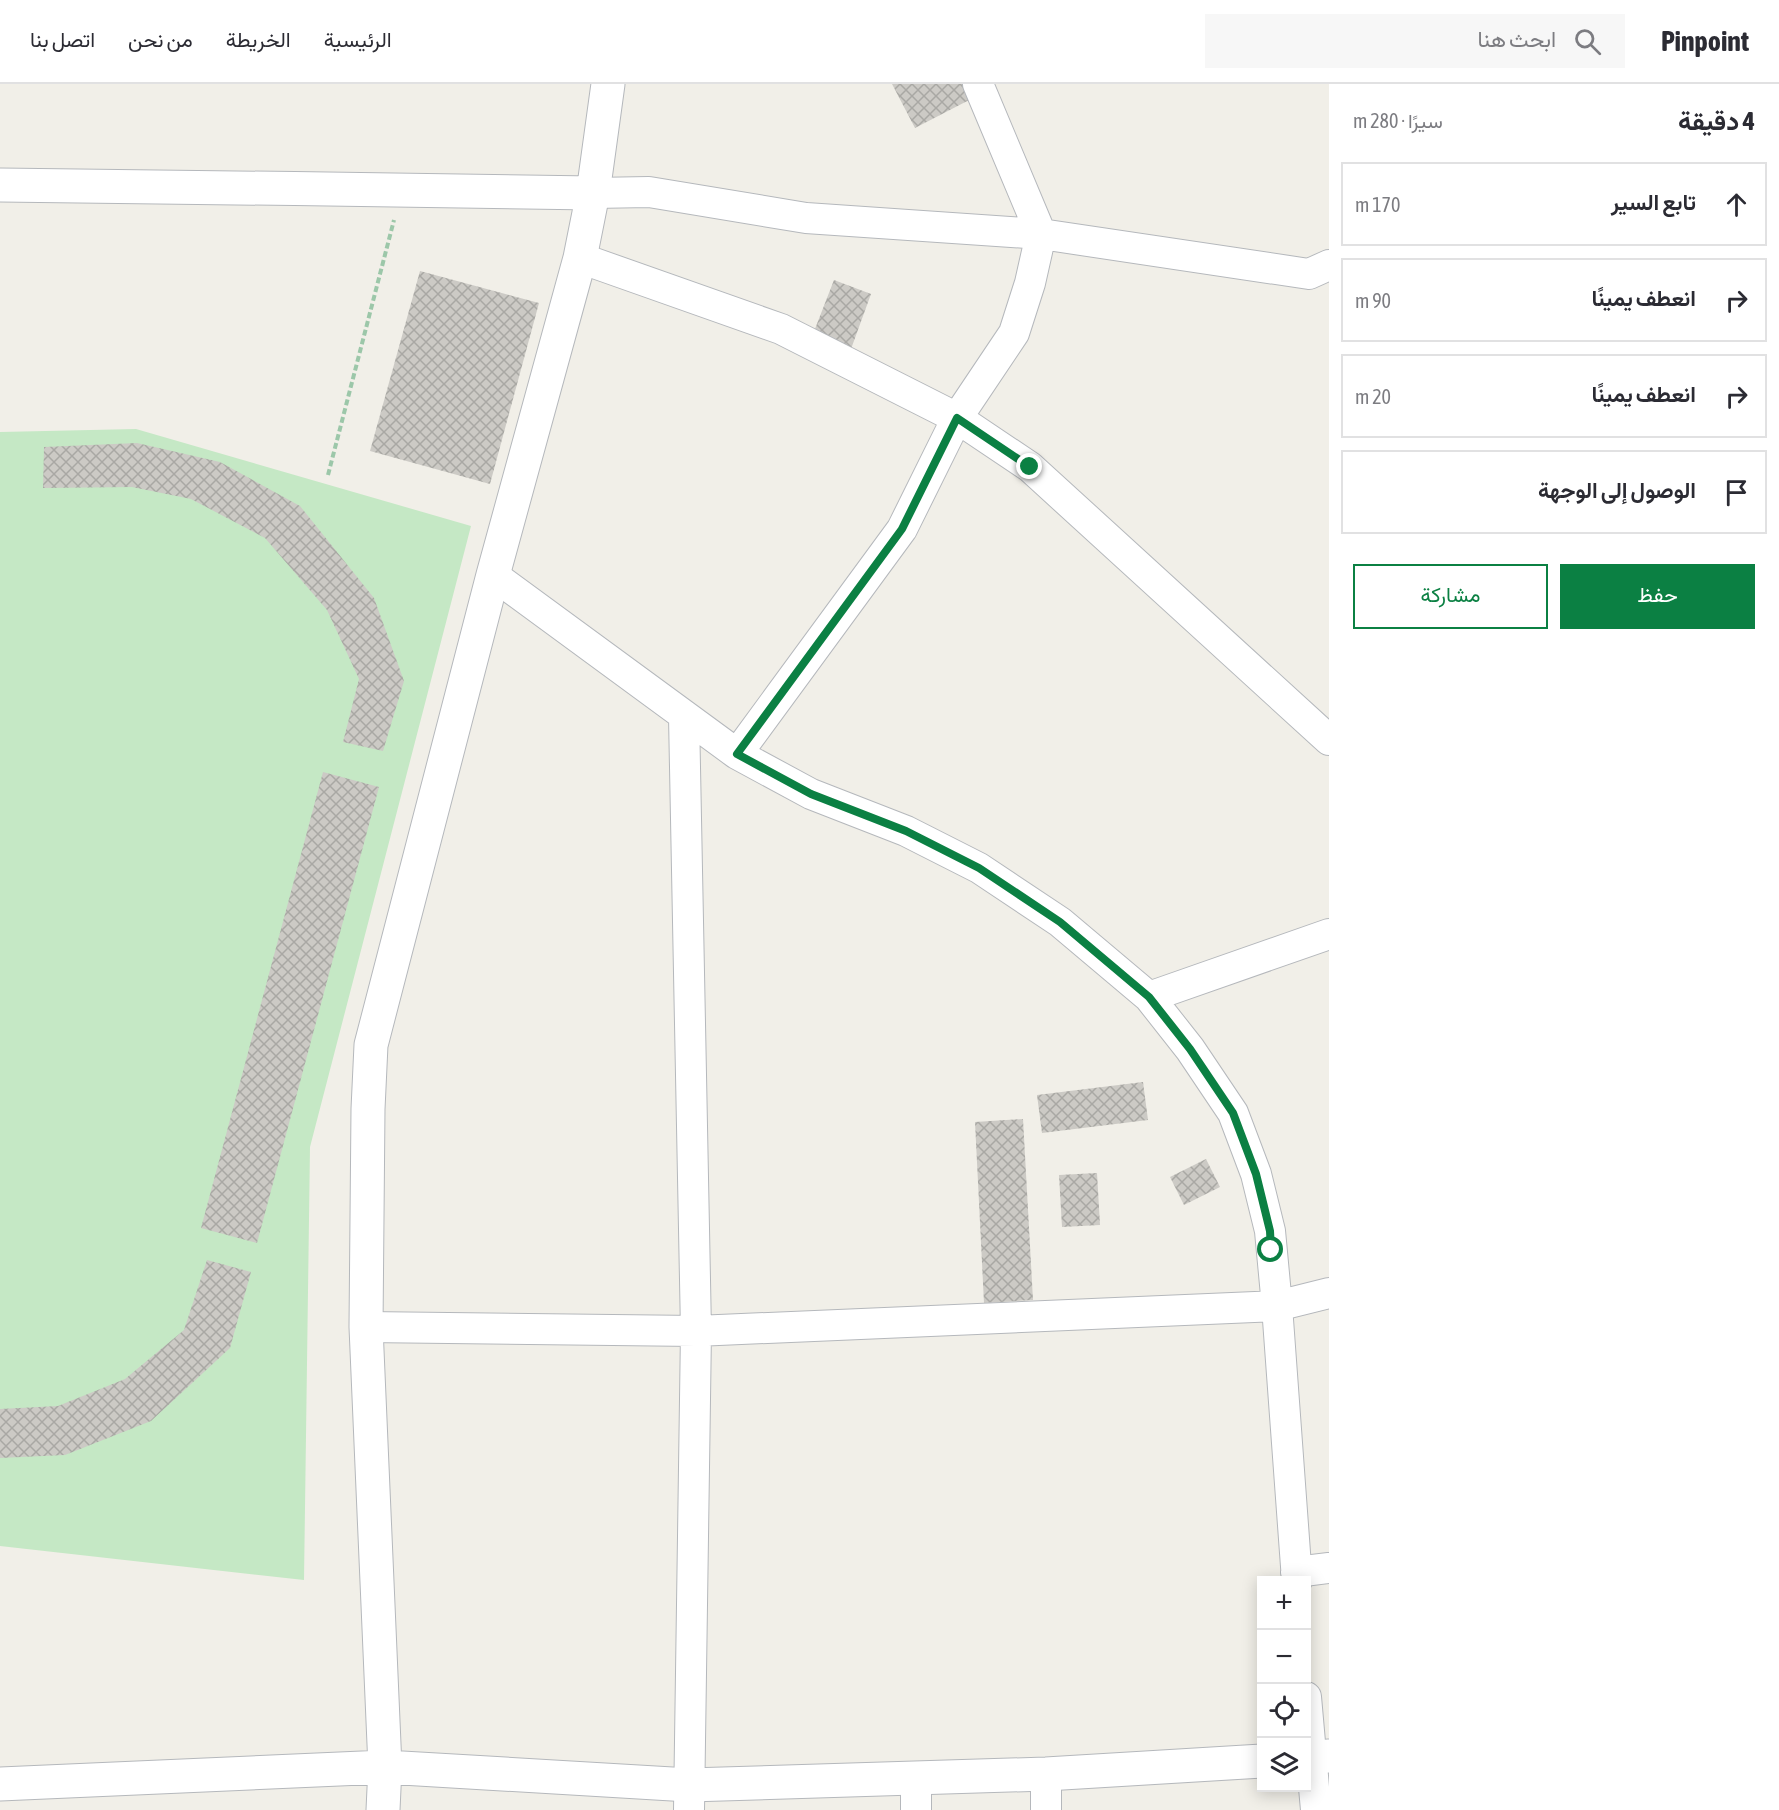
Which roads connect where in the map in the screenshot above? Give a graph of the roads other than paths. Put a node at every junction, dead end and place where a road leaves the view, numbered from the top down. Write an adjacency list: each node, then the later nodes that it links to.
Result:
1 (608, 84): 4 (street)
2 (978, 84): 5 (street)
3 (0, 185): 4 (street)
4 (593, 193): 5 (street); 6 (street)
5 (1041, 234): 7 (street); 8 (street)
6 (580, 258): 8 (street); 9 (street)
7 (1329, 265)
8 (957, 418): 11 (street); 12 (street)
9 (494, 575): 10 (street); 17 (street)
10 (684, 716): 12 (street); 18 (street)
11 (1329, 740)
12 (737, 754): 14 (street)
13 (1329, 934): 14 (street)
14 (1149, 997): 16 (street)
15 (1329, 1293): 16 (street)
16 (1277, 1306): 18 (street); 20 (street)
17 (366, 1327): 18 (street); 24 (street)
18 (696, 1331): 28 (street)
19 (1329, 1568): 20 (street)
20 (1296, 1576)
21 (1311, 1728): 22 (street)
22 (1316, 1758): 32 (street)
23 (1257, 1761): 25 (street)
24 (385, 1767): 27 (street); 28 (street); 29 (street)
25 (1046, 1774): 26 (street); 31 (street)
26 (916, 1778): 28 (street); 30 (street)
27 (0, 1784)
28 (689, 1797)
29 (384, 1810)
30 (916, 1810)
31 (1046, 1810)
32 (1316, 1810)

